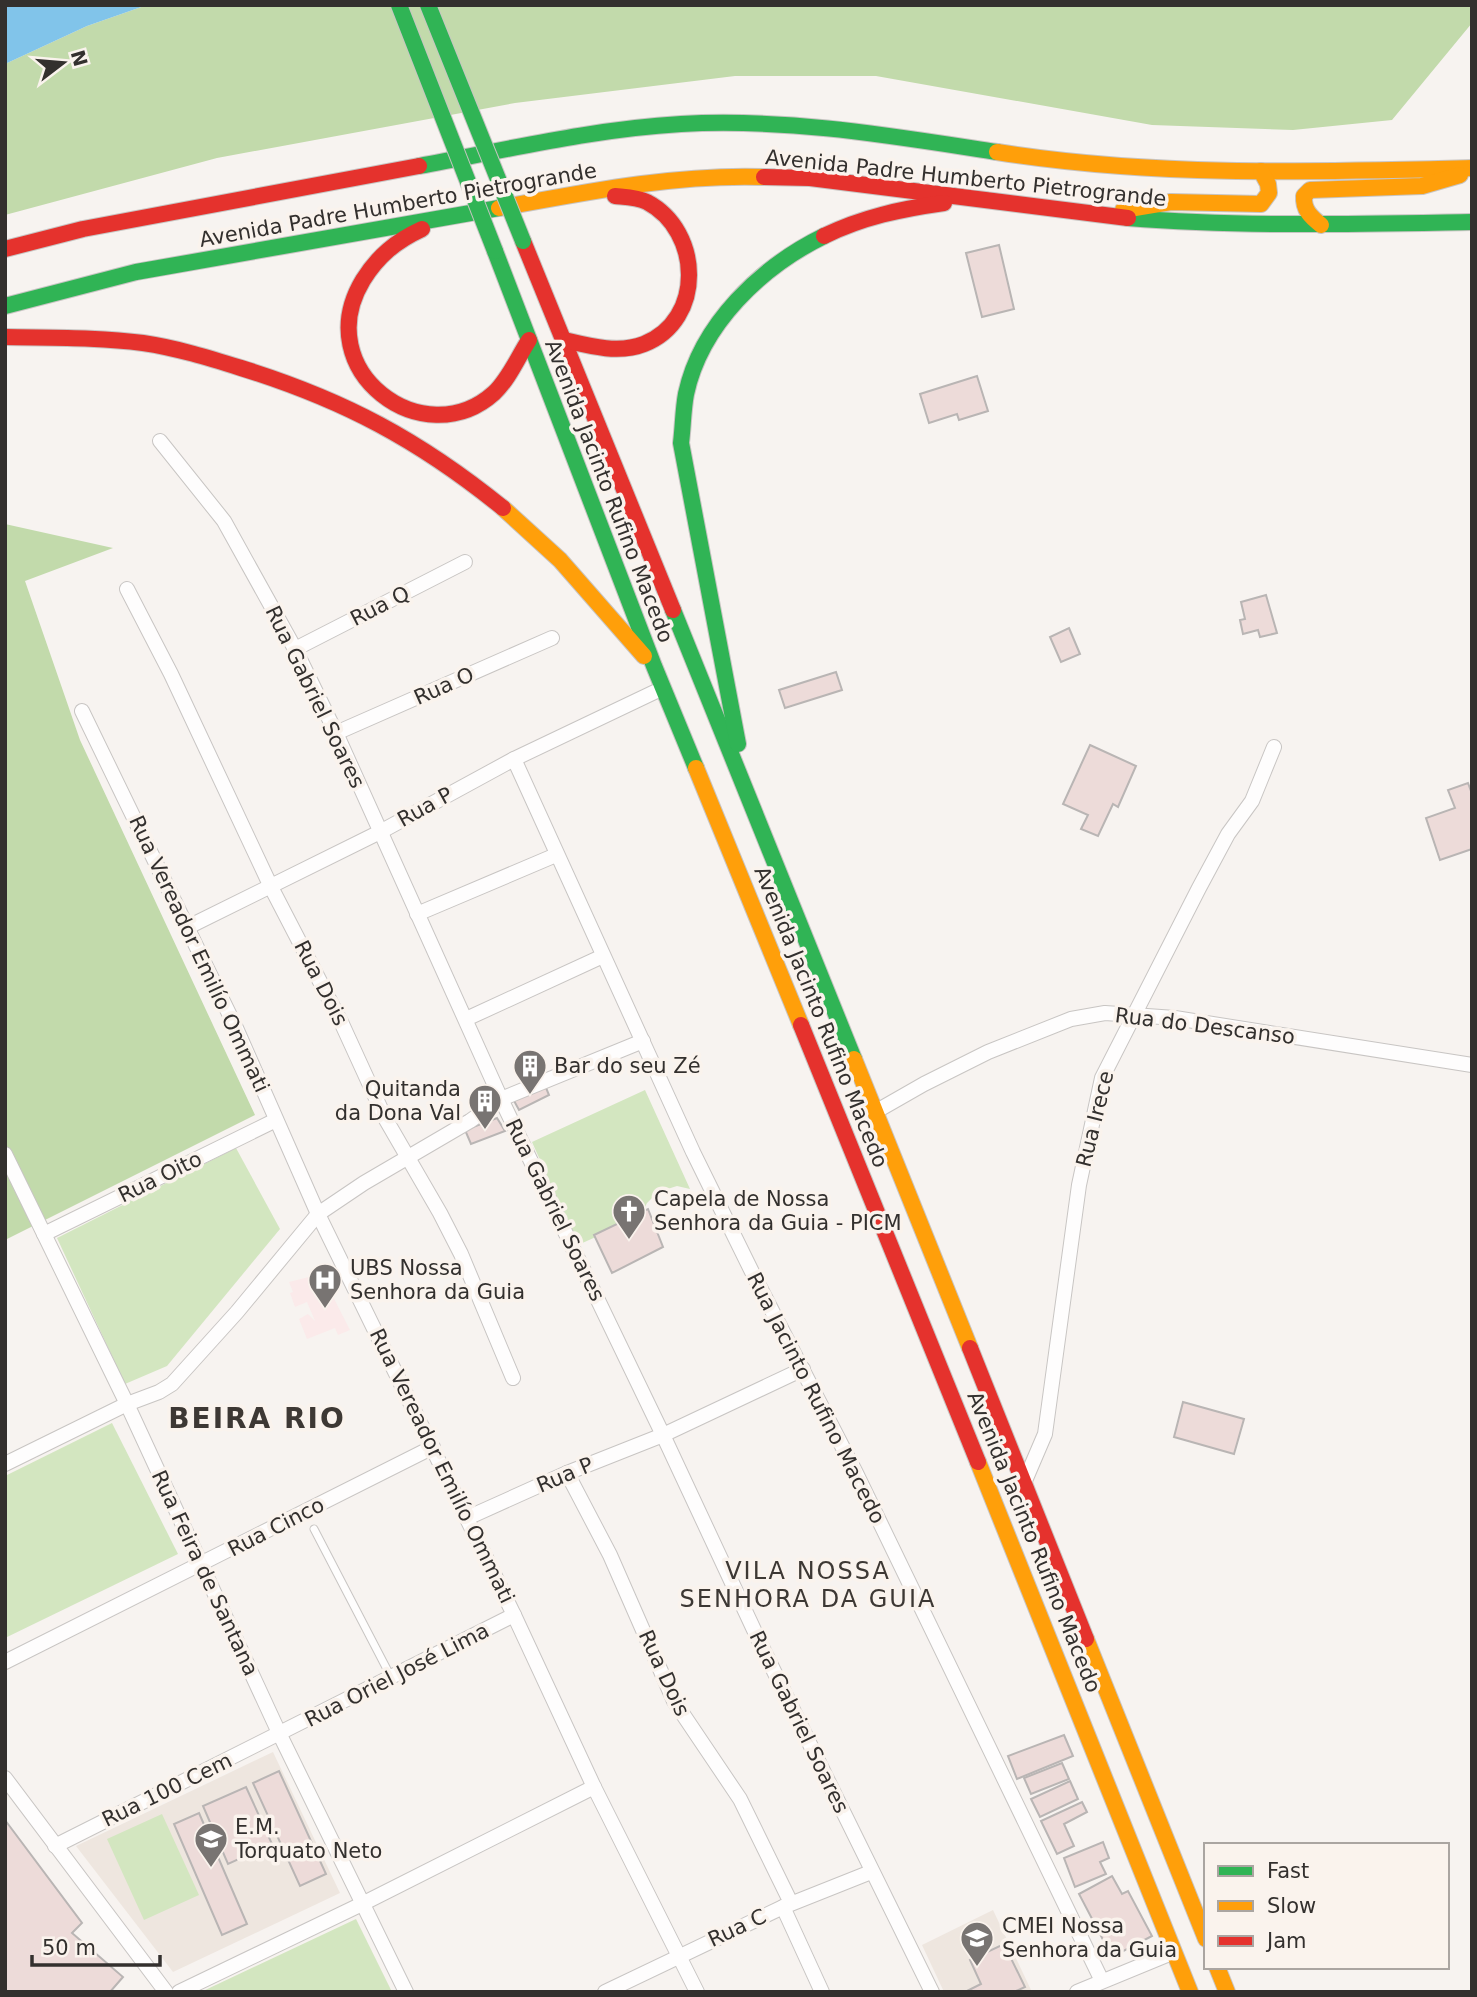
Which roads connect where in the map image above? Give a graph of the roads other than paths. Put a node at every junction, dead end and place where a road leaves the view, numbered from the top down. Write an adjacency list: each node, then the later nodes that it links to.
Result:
1 (400, 5): 14 (main road, Avenida Jacinto Rufino Macedo, bridge)
2 (428, 5): 15 (main road, Avenida Jacinto Rufino Macedo, bridge)
3 (1472, 170): 4 (main road, Avenida Padre Humberto Pietrogrande); 10 (main road)
4 (1261, 171): 7 (main road); 11 (main road, Avenida Padre Humberto Pietrogrande)
5 (582, 192): 6 (main road, Avenida Padre Humberto Pietrogrande); 8 (main road, Avenida Padre Humberto Pietrogrande); 15 (main road)
6 (996, 200): 7 (main road, Avenida Padre Humberto Pietrogrande); 27 (main road)
7 (1093, 215): 10 (main road, Avenida Padre Humberto Pietrogrande)
8 (448, 218): 12 (main road, Avenida Padre Humberto Pietrogrande); 14 (main road)
9 (1472, 222): 10 (main road, Avenida Padre Humberto Pietrogrande)
10 (1321, 225)
11 (5, 249)
12 (5, 306)
13 (5, 337): 21 (main road)
14 (529, 340): 21 (main road, Avenida Jacinto Rufino Macedo)
15 (564, 340): 27 (main road, Avenida Jacinto Rufino Macedo)
16 (160, 441): 20 (street, Rua Gabriel Soares)
17 (465, 562): 20 (street, Rua Q)
18 (127, 589): 30 (street, Rua Dois)
19 (552, 638): 24 (street, Rua O)
20 (295, 649): 24 (street, Rua Gabriel Soares)
21 (654, 666): 22 (main road, Avenida Jacinto Rufino Macedo)
22 (663, 688): 26 (street, Rua P); 34 (main road, Avenida Jacinto Rufino Macedo)
23 (82, 711): 32 (street, Rua Vereador Emilío Ommati)
24 (336, 733): 28 (street, Rua Gabriel Soares)
25 (1274, 747): 35 (street, Rua Irece)
26 (514, 759): 28 (street, Rua P); 29 (street, Rua Jacinto Rufino Macedo)
27 (747, 791): 37 (main road, Avenida Jacinto Rufino Macedo)
28 (380, 832): 30 (street, Rua P); 31 (street, Rua Gabriel Soares)
29 (556, 855): 31 (street); 33 (street, Rua Jacinto Rufino Macedo)
30 (271, 887): 32 (street, Rua P); 44 (street, Rua Dois)
31 (417, 914): 36 (street, Rua Gabriel Soares)
32 (188, 927): 42 (street, Rua Vereador Emilío Ommati)
33 (603, 956): 36 (street); 38 (street, Rua Jacinto Rufino Macedo)
34 (776, 962): 37 (main road); 45 (main road, Avenida Jacinto Rufino Macedo)
35 (1134, 1014): 39 (street, Rua do Descanso); 41 (street, Rua do Descanso); 56 (street, Rua Irece)
36 (466, 1019): 40 (street, Rua Gabriel Soares)
37 (845, 1038): 41 (main road, Avenida Jacinto Rufino Macedo)
38 (643, 1041): 40 (street); 49 (street, Rua Jacinto Rufino Macedo)
39 (1472, 1065)
40 (501, 1099): 44 (street); 52 (street, Rua Gabriel Soares)
41 (875, 1112): 48 (main road, Avenida Jacinto Rufino Macedo)
42 (276, 1120): 46 (street, Rua Vereador Emilío Ommati); 47 (street, Rua Oito)
43 (5, 1154): 47 (street, Rua Feira de Santana)
44 (406, 1157): 46 (street); 50 (street, Rua Dois)
45 (858, 1162): 48 (main road); 71 (main road, Avenida Jacinto Rufino Macedo)
46 (318, 1213): 51 (street); 53 (street, Rua Vereador Emilío Ommati)
47 (44, 1234): 51 (street, Rua Feira de Santana)
48 (929, 1247): 56 (main road, Avenida Jacinto Rufino Macedo)
49 (803, 1369): 52 (street, Rua P); 74 (street, Rua Jacinto Rufino Macedo)
50 (513, 1377)
51 (127, 1404): 54 (street); 59 (street, Rua Feira de Santana)
52 (663, 1435): 55 (street, Rua P); 67 (street, Rua Gabriel Soares)
53 (433, 1447): 57 (street, Rua Vereador Emilío Ommati); 59 (street, Rua Cinco)
54 (5, 1464)
55 (567, 1473): 57 (street, Rua P); 69 (street, Rua Dois)
56 (1024, 1483): 70 (main road, Avenida Jacinto Rufino Macedo)
57 (467, 1518): 60 (street, Rua Vereador Emilío Ommati)
58 (314, 1529): 62 (lane)
59 (200, 1564): 61 (street, Rua Cinco); 63 (street, Rua Feira de Santana)
60 (514, 1615): 62 (street, Rua Oriel José Lima); 65 (street, Rua Vereador Emilío Ommati)
61 (5, 1662)
62 (392, 1678): 63 (street, Rua Oriel José Lima)
63 (280, 1735): 66 (street, Rua 100 Cem); 68 (street, Rua Feira de Santana)
64 (5, 1778): 66 (street)
65 (594, 1787): 68 (street); 72 (street, Rua Vereador Emilío Ommati)
66 (55, 1846): 75 (street)
67 (871, 1872): 69 (street, Rua C); 81 (street, Rua Gabriel Soares)
68 (362, 1904): 76 (street); 77 (street, Rua Feira de Santana)
69 (787, 1905): 72 (street, Rua C); 80 (street, Rua Dois)
70 (1204, 1934)
71 (1174, 1952): 74 (street); 83 (main road, Avenida Jacinto Rufino Macedo)
72 (680, 1956): 78 (street, Rua C); 79 (street, Rua Vereador Emilío Ommati)
73 (1218, 1969): 84 (main road)
74 (1102, 1981): 82 (street)
75 (166, 1992)
76 (179, 1992)
77 (406, 1992)
78 (605, 1992)
79 (697, 1992)
80 (822, 1992)
81 (932, 1992)
82 (1077, 1992)
83 (1190, 1992)
84 (1227, 1992)

